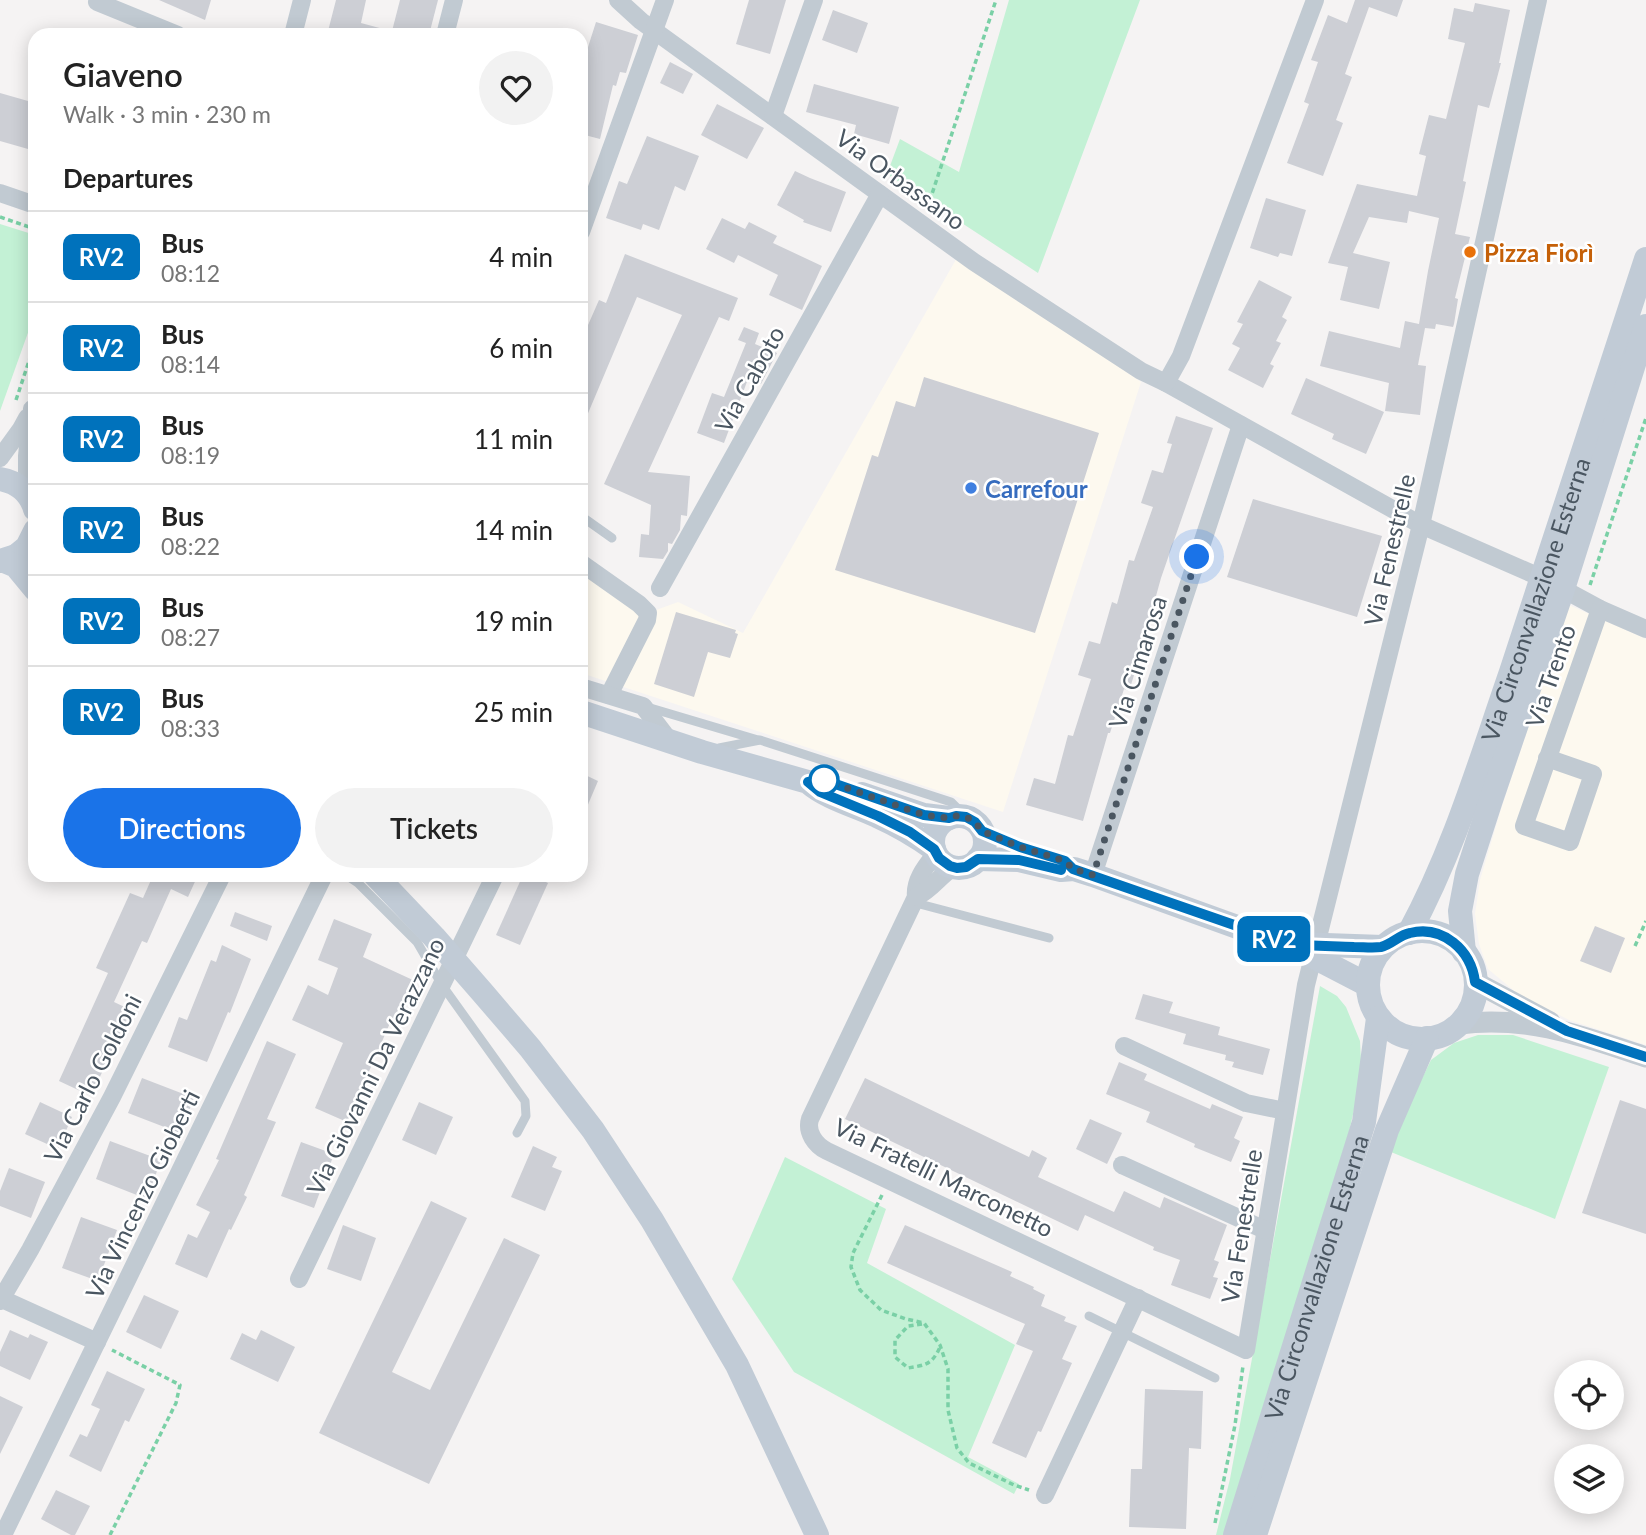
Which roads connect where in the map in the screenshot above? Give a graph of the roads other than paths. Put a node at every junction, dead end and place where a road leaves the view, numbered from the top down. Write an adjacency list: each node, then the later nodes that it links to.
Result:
1 (302, 0): 10 (street)
2 (454, 0): 11 (street)
3 (618, 0): 12 (street, Via Orbassano)
4 (665, 0): 12 (street)
5 (814, 0): 13 (street)
6 (1315, 0): 20 (street)
7 (1538, 0): 30 (street, Via Fenestrelle)
8 (97, 2): 9 (street)
9 (161, 28)
10 (295, 28)
11 (447, 28)
12 (654, 30): 13 (street, Via Orbassano); 17 (street)
13 (773, 116): 15 (street, Via Orbassano)
14 (0, 193): 16 (street)
15 (880, 194): 20 (street, Via Orbassano); 37 (street, Via Caboto)
16 (28, 203)
17 (588, 213)
18 (1646, 259): 36 (main road, Via Circonvallazione Esterna)
19 (1646, 326): 36 (main road, Via Circonvallazione Esterna)
20 (1166, 383): 22 (street, Via Orbassano)
21 (27, 404): 24 (street); 25 (street)
22 (1241, 425): 30 (street, Via Orbassano); 52 (street, Via Cimarosa)
23 (28, 434): 26 (street)
24 (28, 434)
25 (0, 458)
26 (28, 469)
27 (0, 479): 28 (main road)
28 (28, 497)
29 (588, 521): 31 (lane)
30 (1421, 525): 36 (street, Via Orbassano); 62 (street, Via Fenestrelle)
31 (612, 538)
32 (28, 545): 33 (main road)
33 (14, 558): 35 (main road)
34 (588, 568): 41 (street)
35 (28, 581)
36 (1553, 583): 38 (street, Via Trento); 59 (main road, Via Circonvallazione Esterna); 63 (main road, Via Circonvallazione Esterna)
37 (660, 588)
38 (1592, 605): 39 (street, Via Trento); 47 (street, Via Trento)
39 (1646, 629)
40 (588, 689): 41 (street)
41 (609, 695): 42 (street)
42 (643, 706): 44 (street); 45 (lane)
43 (588, 714): 44 (main road)
44 (669, 740): 46 (main road)
45 (760, 740): 46 (lane); 49 (lane)
46 (702, 752): 48 (main road)
47 (1547, 758): 47 (street, Via Trento)
48 (808, 782): 49 (main road); 50 (main road)
49 (966, 822): 50 (main road); 51 (main road); 52 (main road)
50 (941, 856): 51 (main road); 58 (street, Via Fratelli Marconetto)
51 (978, 859): 52 (main road)
52 (1083, 872): 62 (main road)
53 (219, 882): 80 (street, Via Carlo Goldoni)
54 (321, 882): 83 (street, Via Vincenzo Gioberti)
55 (356, 882): 66 (lane)
56 (382, 882): 64 (main road)
57 (492, 882): 64 (street, Via Giovanni Da Verazzano)
58 (914, 899): 60 (lane); 79 (street, Via Fratelli Marconetto)
59 (1409, 933): 61 (main road); 63 (main road)
60 (1049, 938)
61 (1384, 947): 62 (main road); 67 (main road)
62 (1315, 951): 67 (main road); 74 (street, Via Fenestrelle)
63 (1464, 952): 65 (main road, Via Circonvallazione Esterna)
64 (454, 960): 66 (street, Via Giovanni Da Verazzano); 88 (main road)
65 (1475, 982): 69 (main road); 70 (street)
66 (442, 985): 75 (lane); 78 (street, Via Giovanni Da Verazzano)
67 (1367, 985): 68 (main road, Via Circonvallazione Esterna)
68 (1378, 1018): 71 (main road); 89 (main road, Via Circonvallazione Esterna)
69 (1459, 1024): 70 (street); 71 (main road)
70 (1567, 1031): 73 (street)
71 (1427, 1038): 90 (main road, Via Circonvallazione Esterna)
72 (1124, 1046): 74 (street)
73 (1646, 1058)
74 (1285, 1111): 77 (street, Via Fenestrelle)
75 (517, 1133)
76 (1122, 1165): 77 (street)
77 (1265, 1230): 84 (street, Via Fenestrelle)
78 (299, 1279)
79 (1138, 1298): 82 (street); 84 (street, Via Fratelli Marconetto)
80 (1, 1300): 83 (street)
81 (1089, 1316): 82 (lane)
82 (1122, 1332): 85 (lane); 86 (street)
83 (97, 1342): 87 (street, Via Vincenzo Gioberti)
84 (1246, 1350)
85 (1216, 1378)
86 (1045, 1495)
87 (3, 1535)
88 (817, 1535)
89 (1235, 1535)
90 (1255, 1535)

